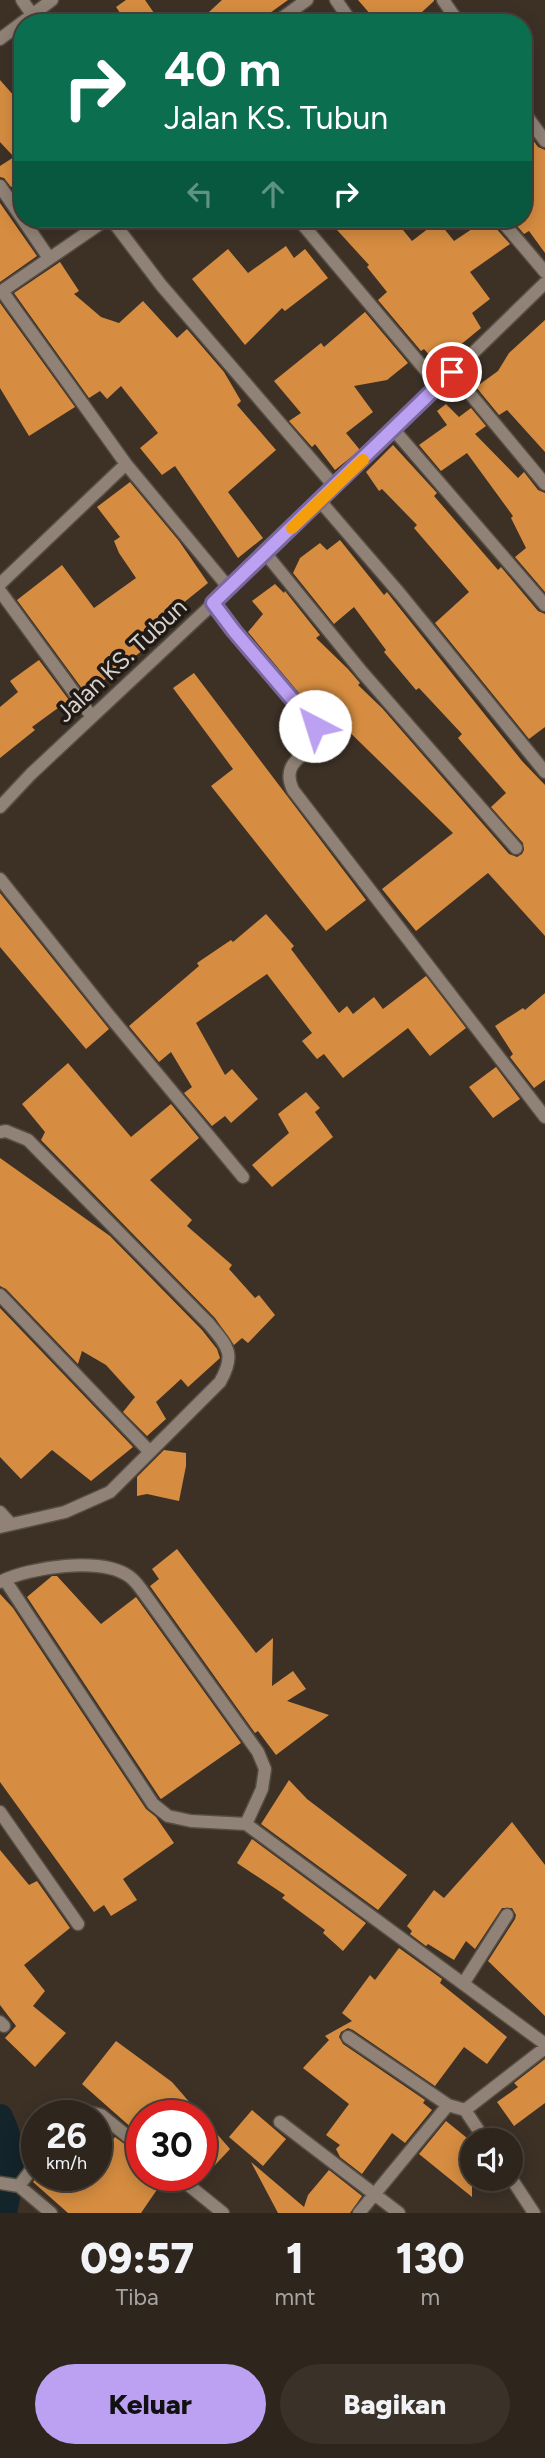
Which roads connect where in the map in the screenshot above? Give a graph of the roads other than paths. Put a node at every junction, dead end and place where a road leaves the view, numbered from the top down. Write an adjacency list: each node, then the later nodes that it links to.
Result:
1 (52, 0): 3 (street)
2 (307, 0): 4 (street)
3 (40, 14)
4 (288, 14)
5 (532, 123): 6 (street)
6 (545, 141)
7 (0, 186): 8 (street)
8 (14, 207)
9 (29, 228): 14 (street)
10 (95, 228): 14 (street)
11 (116, 228): 22 (street)
12 (306, 228): 18 (street)
13 (508, 228): 15 (street)
14 (49, 258): 20 (street)
15 (545, 272)
16 (545, 284): 17 (street, Jalan KS. Tubun)
17 (452, 372): 18 (street, Jalan KS. Tubun); 21 (street)
18 (438, 385): 19 (street, Jalan KS. Tubun)
19 (394, 430): 22 (street, Jalan KS. Tubun); 29 (street)
20 (127, 464): 25 (street); 26 (street)
21 (545, 484)
22 (335, 487): 23 (street, Jalan KS. Tubun)
23 (320, 501): 24 (street, Jalan KS. Tubun); 31 (street)
24 (266, 554): 26 (street, Jalan KS. Tubun); 33 (street)
25 (0, 584)
26 (229, 588): 28 (street, Jalan KS. Tubun)
27 (0, 591): 30 (street)
28 (213, 603): 30 (street, Jalan KS. Tubun); 35 (street)
29 (545, 606)
30 (92, 717): 32 (street, Jalan KS. Tubun)
31 (545, 772)
32 (0, 807)
33 (516, 848)
34 (0, 879): 37 (street)
35 (545, 1117)
36 (0, 1132): 39 (street)
37 (243, 1177)
38 (0, 1295): 39 (street)
39 (150, 1452): 41 (street)
40 (0, 1512): 41 (street)
41 (6, 1526)
42 (2, 1581): 44 (street); 44 (street)
43 (0, 1812): 46 (street)
44 (246, 1824): 47 (street)
45 (507, 1915): 47 (street)
46 (78, 1924)
47 (463, 1984): 49 (street)
48 (348, 2037): 50 (street)
49 (545, 2046): 51 (street)
50 (448, 2105): 51 (street); 61 (street)
51 (466, 2110): 54 (street)
52 (280, 2122): 61 (street)
53 (112, 2124): 55 (street)
54 (477, 2128)
55 (126, 2135)
56 (21, 2181): 58 (street)
57 (0, 2183): 58 (street)
58 (17, 2186): 62 (street)
59 (196, 2191): 63 (street)
60 (520, 2191): 66 (street)
61 (375, 2193): 64 (street); 65 (street)
62 (51, 2213)
63 (223, 2213)
64 (359, 2213)
65 (399, 2213)
66 (534, 2213)

